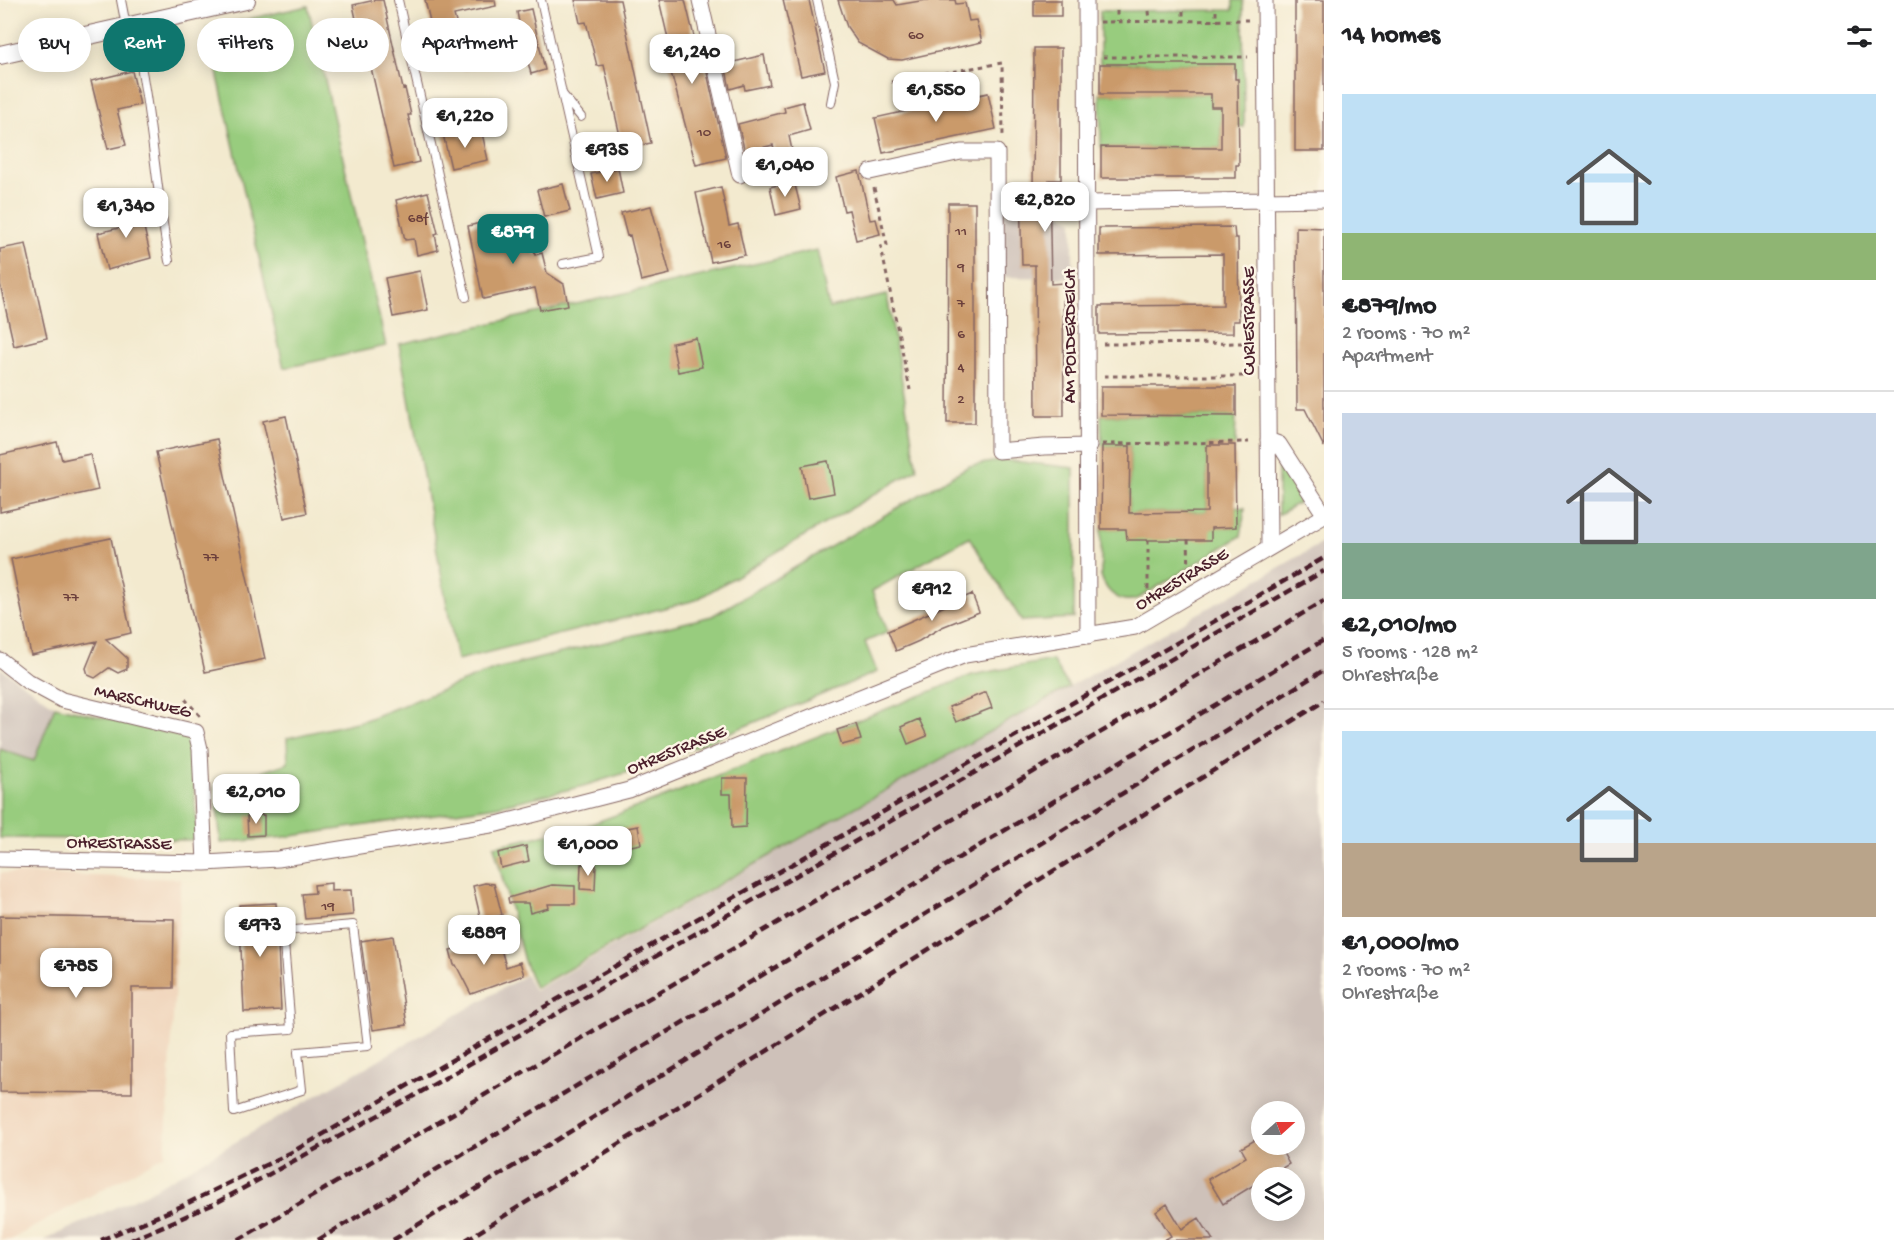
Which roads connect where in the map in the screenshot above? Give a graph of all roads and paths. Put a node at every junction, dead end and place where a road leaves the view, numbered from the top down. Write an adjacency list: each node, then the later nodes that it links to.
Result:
1 (121, 0): 13 (lane)
2 (246, 0): 14 (street)
3 (398, 0): 44 (lane)
4 (541, 0): 33 (lane)
5 (700, 0): 38 (street)
6 (817, 0): 34 (lane)
7 (1086, 0): 19 (street, AM POLDERDEICH)
8 (1265, 0): 40 (street, CURIESTRASSE)
9 (1183, 10): 17 (path)
10 (1117, 11): 20 (path)
11 (1149, 11): 16 (path)
12 (1216, 11): 18 (path)
13 (127, 18)
14 (162, 18)
15 (1248, 20): 18 (path)
16 (1150, 21): 17 (path); 20 (path)
17 (1183, 21): 18 (path)
18 (1216, 21)
19 (1086, 22): 20 (path); 23 (street, AM POLDERDEICH)
20 (1117, 22)
21 (103, 31): 22 (street)
22 (0, 55)
23 (1086, 57): 24 (path); 41 (street, AM POLDERDEICH)
24 (1125, 57): 25 (path); 28 (path)
25 (1167, 57): 26 (path); 29 (path)
26 (1207, 57): 27 (path); 30 (path)
27 (1248, 57)
28 (1125, 64)
29 (1167, 64)
30 (1207, 64)
31 (140, 72): 42 (lane)
32 (891, 82): 36 (path)
33 (562, 94): 35 (lane); 43 (lane)
34 (831, 103)
35 (581, 117)
36 (997, 152): 37 (street); 52 (street)
37 (870, 172): 49 (path)
38 (740, 175)
39 (1324, 199): 40 (street)
40 (1267, 201): 41 (street); 50 (street, CURIESTRASSE)
41 (1089, 203): 46 (street, AM POLDERDEICH)
42 (169, 261)
43 (563, 264)
44 (466, 297)
45 (1249, 343): 46 (path)
46 (1089, 344): 47 (street, AM POLDERDEICH)
47 (1089, 375): 48 (path); 52 (street, AM POLDERDEICH)
48 (1249, 376)
49 (910, 390)
50 (1268, 440): 53 (street); 56 (street, CURIESTRASSE)
51 (1249, 442): 52 (path)
52 (1089, 445): 59 (street, AM POLDERDEICH)
53 (1324, 515): 56 (street, OHRESTRASSE)
54 (1188, 539): 57 (path)
55 (1148, 540): 58 (path)
56 (1269, 548): 59 (street, OHRESTRASSE)
57 (1189, 575)
58 (1148, 601)
59 (1088, 636): 64 (street, OHRESTRASSE)
60 (0, 660): 64 (street, MARSCHWEG)
61 (185, 699): 62 (path)
62 (203, 718)
63 (0, 859): 64 (street, OHRESTRASSE)
64 (206, 863)
65 (353, 925): 65 (lane)

